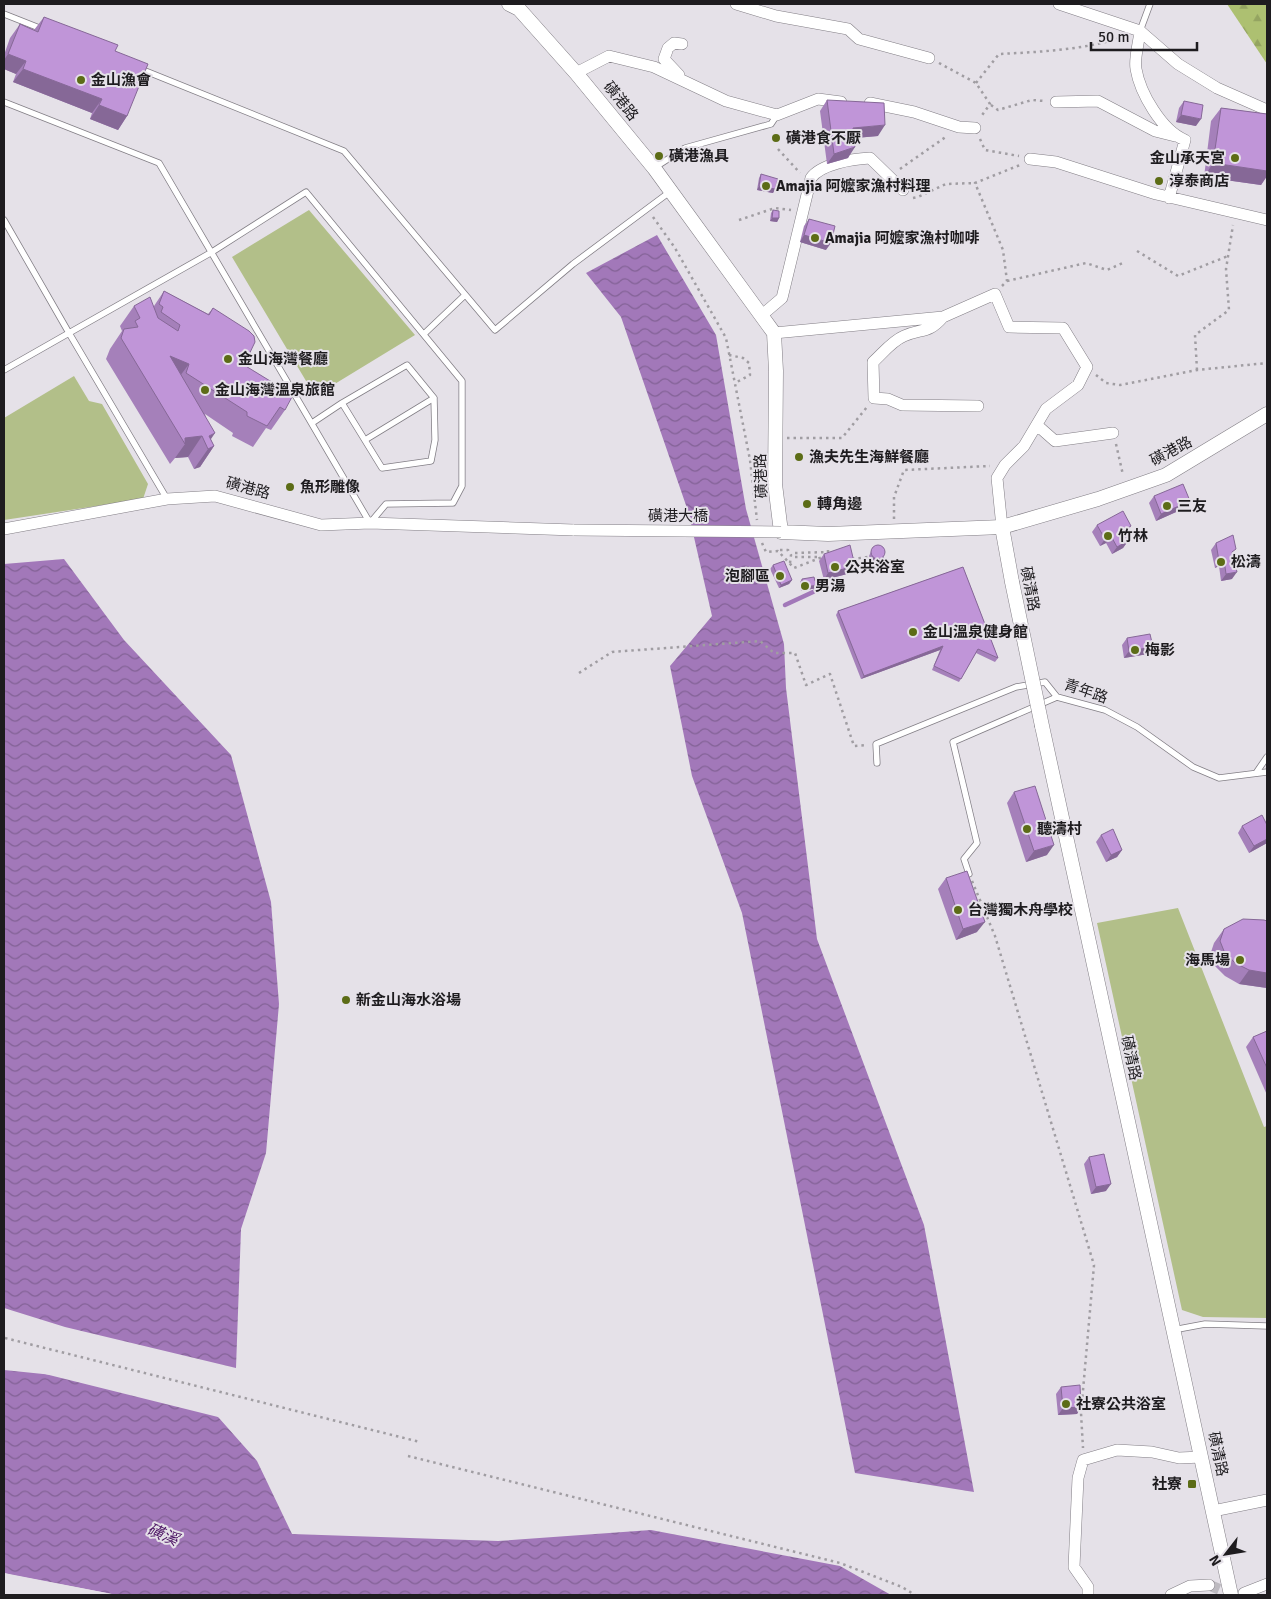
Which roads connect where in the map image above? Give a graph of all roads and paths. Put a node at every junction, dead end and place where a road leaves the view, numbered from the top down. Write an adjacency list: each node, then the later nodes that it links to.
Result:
1 (509, 4): 11 (street, 磺港路)
2 (736, 4): 9 (street)
3 (1059, 4): 6 (street)
4 (1150, 4): 6 (lane)
5 (4, 14): 7 (lane)
6 (1140, 31): 13 (path); 17 (street); 21 (street)
7 (50, 33)
8 (682, 44): 12 (street)
9 (929, 58): 13 (path)
10 (133, 66): 43 (lane)
11 (576, 73): 12 (street); 24 (street, 磺港路)
12 (682, 78): 18 (street)
13 (976, 83): 16 (path)
14 (4, 102): 38 (lane)
15 (1056, 102): 16 (path); 21 (street)
16 (990, 104): 20 (path)
17 (1267, 110)
18 (777, 115): 19 (street); 24 (lane)
19 (959, 127): 20 (street); 25 (path)
20 (975, 128): 23 (path)
21 (1175, 136): 30 (street)
22 (778, 149): 26 (path)
23 (1030, 158): 27 (path); 30 (street)
24 (654, 168): 29 (street, 磺港路)
25 (887, 175): 26 (street); 28 (street)
26 (810, 178): 32 (street)
27 (975, 183): 28 (path); 41 (path)
28 (903, 190)
29 (671, 191): 31 (lane); 44 (street, 磺港路)
30 (1169, 198): 33 (street)
31 (647, 209): 43 (lane); 49 (path)
32 (802, 211): 35 (path); 44 (street)
33 (1235, 213): 36 (street); 39 (path)
34 (4, 220): 46 (lane)
35 (739, 220)
36 (1267, 220)
37 (1137, 251): 39 (path)
38 (212, 252): 46 (lane); 47 (lane); 60 (lane)
39 (1228, 256): 53 (path)
40 (1125, 262): 41 (path)
41 (1006, 281): 42 (path)
42 (995, 294): 45 (street); 51 (street)
43 (465, 295): 47 (lane)
44 (762, 315): 48 (street, 磺港路)
45 (943, 317): 48 (street); 56 (street)
46 (69, 333): 52 (lane); 67 (lane)
47 (425, 333): 68 (lane)
48 (774, 333): 63 (street, 磺港路)
49 (729, 355): 54 (path); 54 (path)
50 (1267, 363): 53 (path)
51 (1086, 367): 53 (path); 61 (street)
52 (4, 370)
53 (1197, 370)
54 (735, 383): 71 (path)
55 (434, 398): 57 (lane); 64 (lane); 64 (lane)
56 (874, 398): 58 (street); 63 (path)
57 (342, 403): 60 (lane); 64 (lane)
58 (978, 406)
59 (1267, 414): 66 (street, 磺港路)
60 (312, 423): 68 (lane)
61 (1038, 426): 62 (street); 65 (street)
62 (1113, 433): 66 (path)
63 (776, 438): 73 (street, 磺港路)
64 (365, 440)
65 (1005, 465): 69 (street); 74 (path)
66 (1126, 488): 69 (street, 磺港路)
67 (168, 499): 68 (street, 磺港路); 70 (street, 磺港路)
68 (370, 523): 72 (street, 磺港路)
69 (1002, 527): 74 (street, 磺港路); 92 (street, 磺清路, bridge)
70 (4, 529)
71 (759, 529)
72 (574, 530): 73 (street, 磺港大橋, bridge)
73 (781, 532): 74 (street, 磺港路)
74 (895, 533)
75 (761, 537): 77 (path)
76 (828, 547): 81 (path)
77 (778, 551): 82 (path); 82 (path)
78 (834, 553): 81 (path)
79 (849, 555): 80 (path)
80 (868, 557)
81 (818, 558): 82 (path)
82 (790, 563)
83 (580, 673): 85 (path)
84 (1056, 697): 85 (lane, 青年路); 88 (lane, 青年路); 90 (lane)
85 (876, 744): 87 (lane)
86 (1267, 758): 88 (lane)
87 (878, 763)
88 (1256, 772): 89 (lane, 青年路)
89 (1267, 772)
90 (970, 874): 97 (path)
91 (1267, 1326): 92 (lane)
92 (1173, 1330): 96 (street, 磺清路)
93 (5, 1338): 94 (path)
94 (420, 1442)
95 (408, 1456): 103 (path)
96 (1202, 1457): 97 (street); 99 (street, 磺清路)
97 (1083, 1460): 104 (street)
98 (1267, 1500): 99 (street)
99 (1213, 1511): 102 (street, 磺清路)
100 (1267, 1584): 102 (street, 磺清路)
101 (1209, 1585): 105 (street)
102 (1237, 1594)
103 (915, 1595)
104 (1088, 1595)
105 (1171, 1595)

